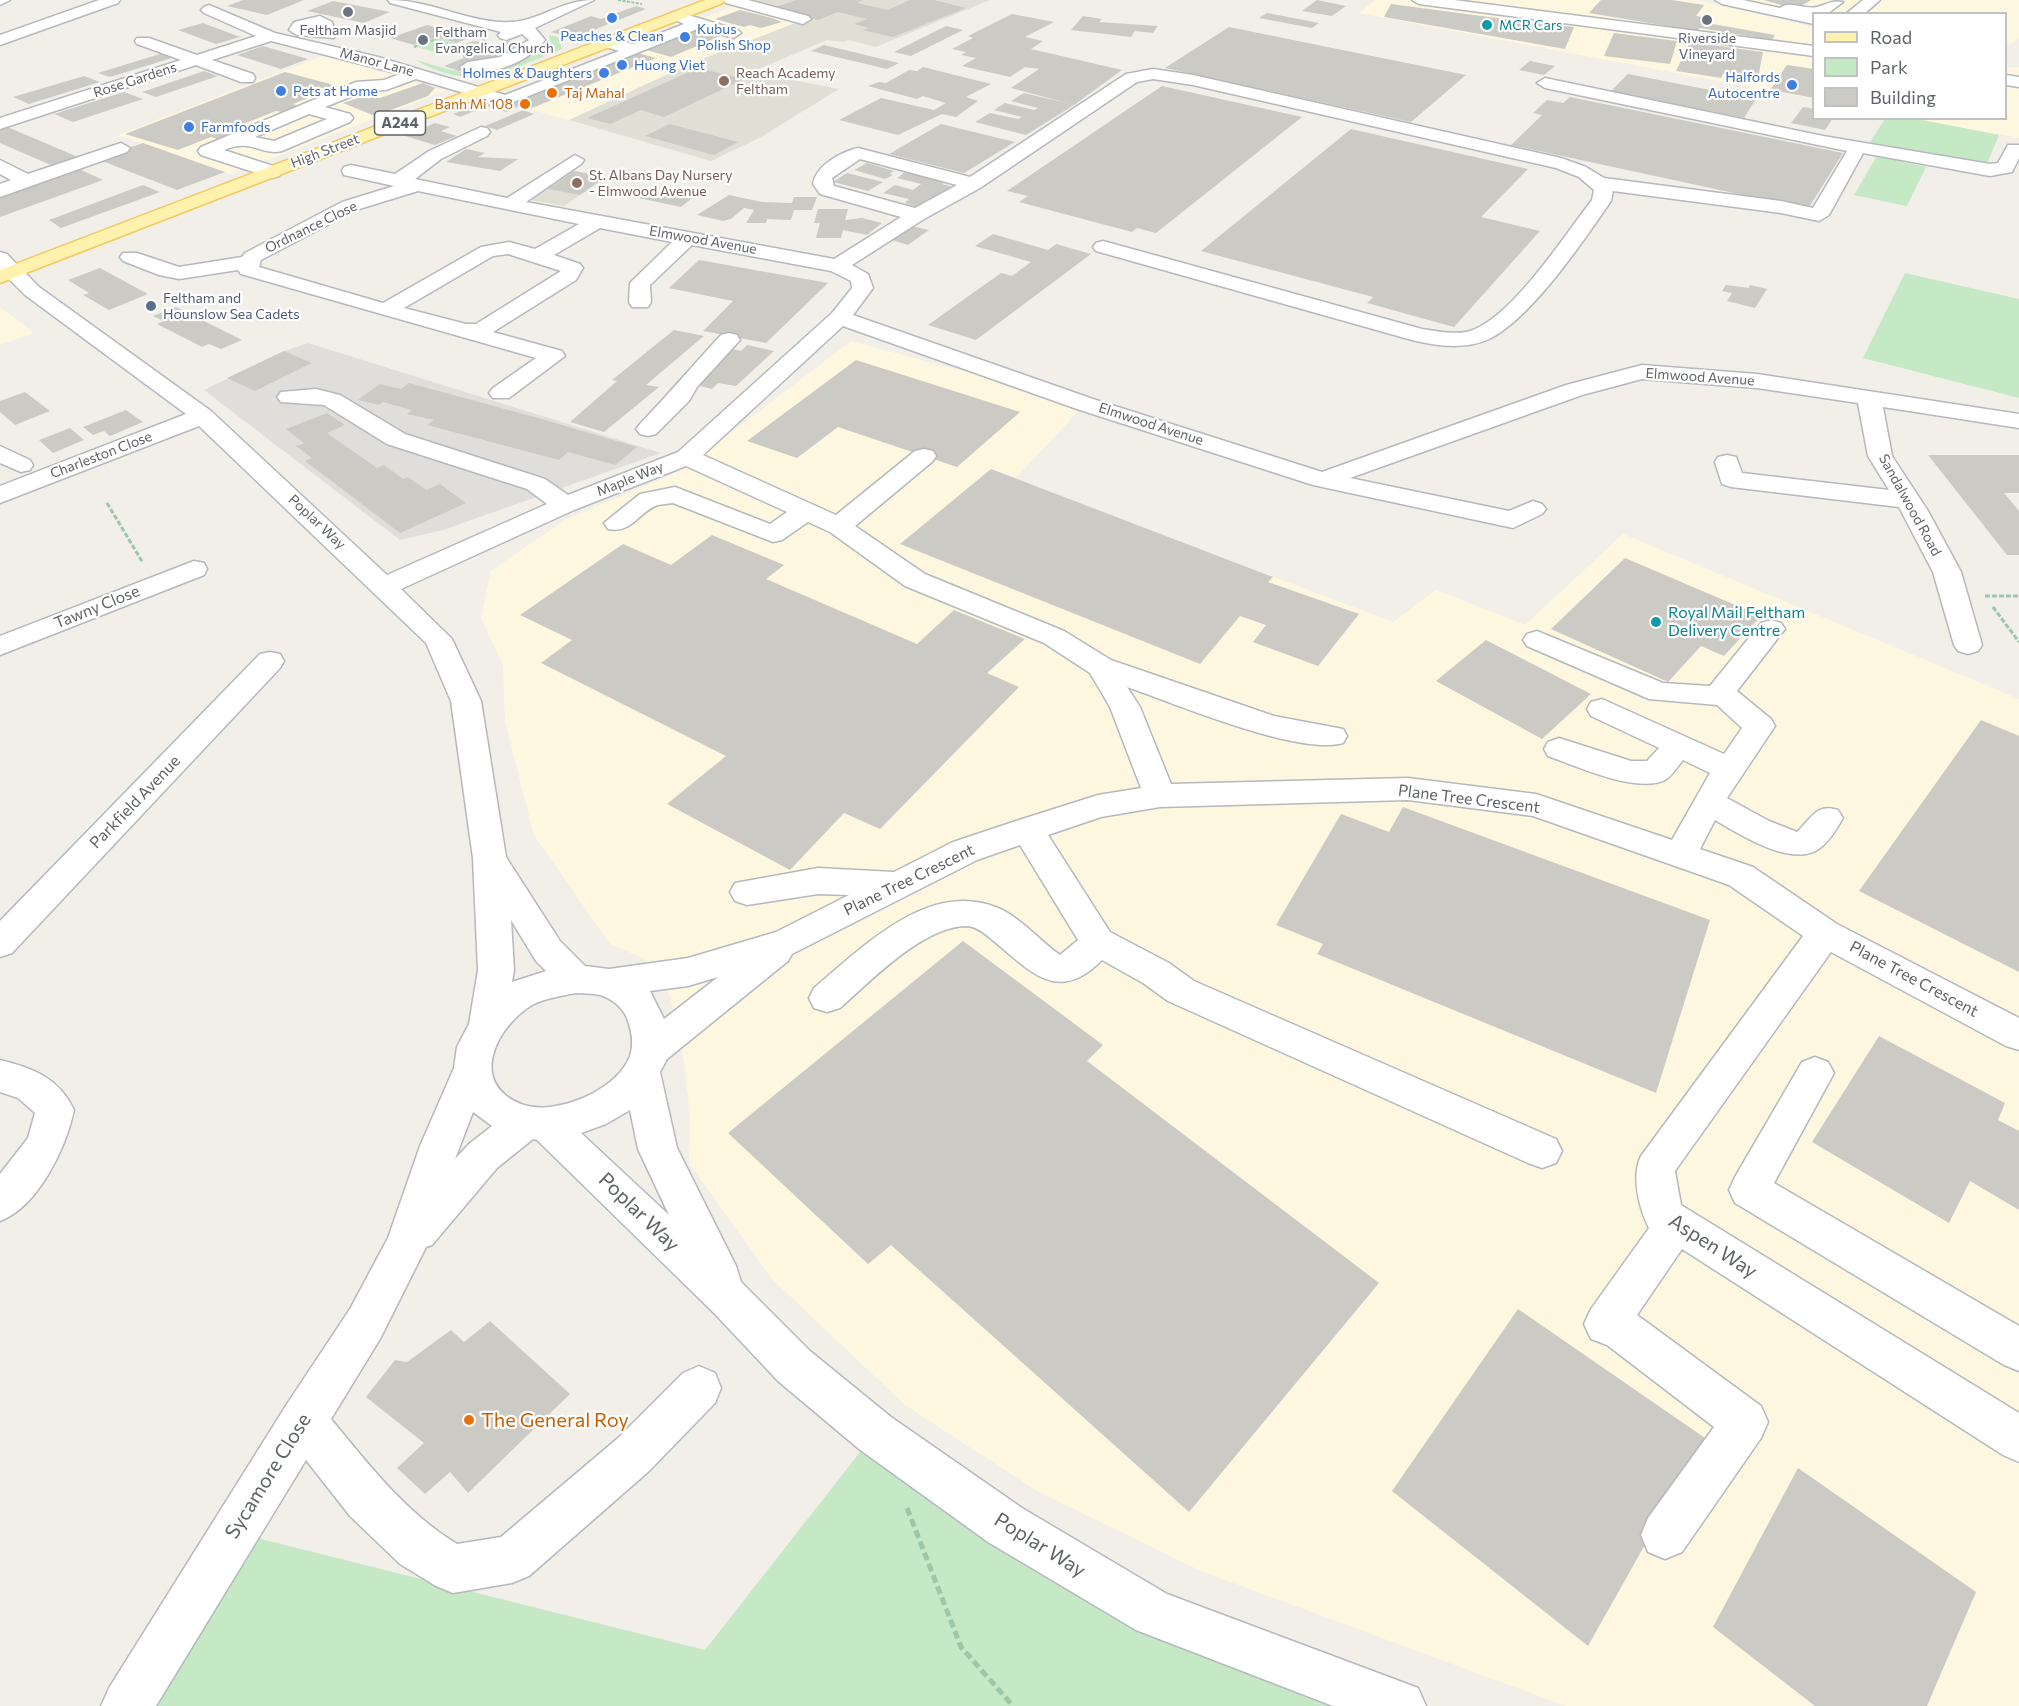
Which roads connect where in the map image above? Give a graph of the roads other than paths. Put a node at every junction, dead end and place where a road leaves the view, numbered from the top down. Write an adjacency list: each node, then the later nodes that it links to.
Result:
1 (113, 0): 25 (street)
2 (395, 0): 21 (street)
3 (587, 0): 21 (street)
4 (731, 0): 12 (street)
5 (768, 0): 12 (street)
6 (1419, 0): 31 (street)
7 (1722, 0): 18 (street)
8 (1752, 0): 11 (street)
9 (1873, 0): 14 (street)
10 (710, 1): 16 (main road, High Street / A244)
11 (1836, 2)
12 (753, 6): 17 (street)
13 (209, 10): 19 (street, Manor Lane)
14 (1856, 12)
15 (270, 16): 19 (street)
16 (676, 17): 20 (street); 28 (main road, High Street / A244)
17 (803, 19)
18 (1812, 20)
19 (242, 23): 24 (street, Manor Lane)
20 (699, 23): 22 (street); 30 (street, Manor Lane)
21 (520, 27): 26 (street); 34 (street)
22 (733, 33)
23 (328, 35): 29 (street)
24 (270, 36): 29 (street, Manor Lane); 33 (street, Rose Gardens)
25 (0, 40)
26 (495, 40)
27 (143, 41): 33 (street)
28 (609, 42): 30 (street); 39 (main road, High Street / A244)
29 (313, 46): 32 (street, Manor Lane)
30 (633, 50): 39 (street, Manor Lane)
31 (1812, 51)
32 (380, 53): 35 (street, Manor Lane); 36 (street)
33 (199, 60): 37 (street); 41 (street, Rose Gardens)
34 (461, 60)
35 (417, 66): 39 (street, Manor Lane); 40 (street)
36 (344, 71)
37 (247, 78)
38 (1545, 83): 45 (street)
39 (477, 93): 50 (main road, High Street / A244)
40 (308, 108): 43 (street); 43 (street)
41 (0, 123)
42 (482, 132): 52 (street, Ordnance Close)
43 (238, 138): 50 (street)
44 (121, 147): 51 (street)
45 (1858, 147): 46 (street); 53 (street)
46 (2014, 149)
47 (575, 160): 56 (street)
48 (0, 166): 51 (street)
49 (351, 171): 52 (street, Elmwood Avenue)
50 (272, 172): 65 (main road, High Street / A244)
51 (26, 181): 55 (street)
52 (407, 183): 56 (street, Elmwood Avenue); 63 (street, Ordnance Close)
53 (1599, 183): 54 (street); 60 (street)
54 (973, 184): 57 (street); 57 (street)
55 (0, 191)
56 (510, 204): 58 (street, Elmwood Avenue)
57 (917, 215): 64 (street)
58 (597, 222): 59 (street, Elmwood Avenue); 61 (street)
59 (688, 238): 64 (street, Elmwood Avenue); 66 (street)
60 (1103, 247)
61 (537, 256): 67 (street); 69 (street)
62 (130, 257): 63 (street)
63 (250, 262): 67 (street, Ordnance Close)
64 (837, 266): 68 (street, Elmwood Avenue)
65 (4, 269): 76 (street, Poplar Way)
66 (640, 302)
67 (386, 310): 69 (street, Ordnance Close)
68 (840, 318): 75 (street, Maple Way); 82 (street, Elmwood Avenue)
69 (466, 331): 71 (street, Ordnance Close)
70 (729, 340): 72 (street)
71 (501, 393)
72 (681, 396): 75 (street); 78 (street)
73 (289, 397): 85 (street)
74 (1869, 397): 77 (street, Elmwood Avenue); 82 (street, Elmwood Avenue); 84 (street, Sandalwood Road)
75 (720, 406): 80 (street, Maple Way)
76 (203, 416): 83 (street, Charleston Close); 91 (street, Poplar Way)
77 (2019, 421)
78 (648, 429)
79 (924, 456): 89 (street)
80 (687, 457): 85 (street, Maple Way); 87 (street)
81 (1727, 462): 84 (street)
82 (1322, 480): 86 (street)
83 (0, 495)
84 (1908, 500): 94 (street, Sandalwood Road)
85 (565, 505): 91 (street, Maple Way)
86 (1533, 509)
87 (807, 511): 88 (street); 89 (street)
88 (617, 523)
89 (839, 525): 97 (street)
90 (194, 569): 95 (street, Tawny Close)
91 (385, 586): 109 (street, Poplar Way)
92 (1771, 629): 98 (street)
93 (1537, 640): 98 (street)
94 (1968, 645)
95 (0, 646)
96 (270, 660): 115 (street, Parkfield Avenue)
97 (1101, 667): 100 (street); 104 (street)
98 (1721, 696): 103 (street)
99 (1602, 709): 101 (street)
100 (1332, 736)
101 (1679, 745): 102 (street); 103 (street)
102 (1559, 748)
103 (1730, 769): 105 (street)
104 (1160, 796): 107 (street, Plane Tree Crescent); 108 (street, Plane Tree Crescent)
105 (1709, 802): 106 (street); 108 (street)
106 (1827, 818)
107 (1027, 829): 110 (street, Plane Tree Crescent); 114 (street)
108 (1680, 855): 112 (street, Plane Tree Crescent)
109 (490, 858): 116 (street, Poplar Way); 118 (street, Poplar Way)
110 (897, 885): 111 (street); 113 (street, Plane Tree Crescent)
111 (747, 892)
112 (1825, 933): 119 (street, Plane Tree Crescent); 127 (street, Aspen Way)
113 (787, 942): 116 (street, Plane Tree Crescent); 120 (street, Plane Tree Crescent)
114 (1098, 942): 117 (street); 125 (street)
115 (0, 943)
116 (593, 981): 118 (street); 120 (street)
117 (827, 998)
118 (487, 1024): 121 (street)
119 (2019, 1035)
120 (646, 1061): 124 (street); 129 (street, Poplar Way)
121 (471, 1072): 124 (street); 128 (street, Sycamore Close)
122 (1815, 1073): 130 (street)
123 (0, 1076): 126 (street)
124 (536, 1124): 128 (street, Sycamore Close); 129 (street, Poplar Way)
125 (1542, 1151)
126 (0, 1203)
127 (1676, 1223): 133 (street, Aspen Way); 134 (street)
128 (407, 1244): 132 (street, Sycamore Close)
129 (730, 1300): 136 (street, Poplar Way)
130 (2019, 1350)
131 (699, 1388): 132 (street)
132 (303, 1420): 135 (street, Sycamore Close)
133 (2019, 1439)
134 (1665, 1535)
135 (127, 1706)
136 (1400, 1706)

